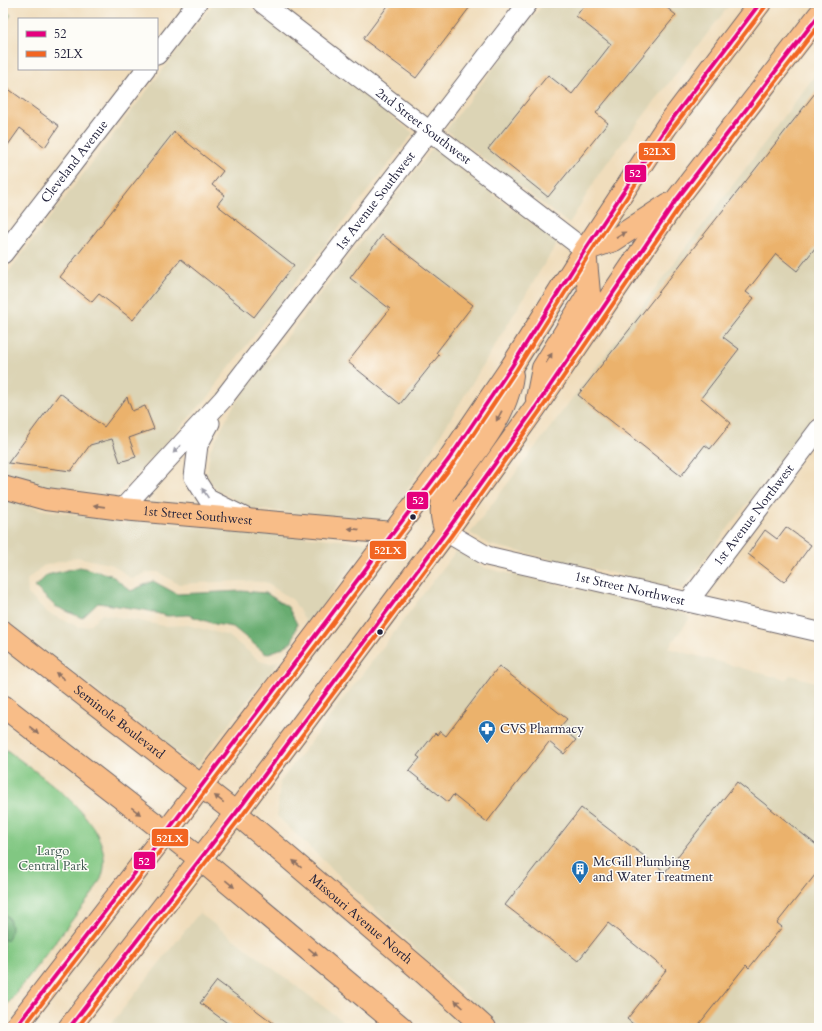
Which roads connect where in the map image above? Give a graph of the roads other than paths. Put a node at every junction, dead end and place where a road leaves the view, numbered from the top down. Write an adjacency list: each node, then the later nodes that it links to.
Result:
1 (197, 3): 6 (street)
2 (262, 3): 8 (street, 2nd Street Southwest)
3 (528, 3): 8 (street, 1st Avenue Southwest)
4 (760, 3): 10 (main road)
5 (819, 15): 9 (main road)
6 (158, 54)
7 (145, 70): 11 (street, Cleveland Avenue)
8 (430, 132): 10 (street, 2nd Street Southwest); 13 (street, 1st Avenue Southwest)
9 (677, 199): 10 (main road, one-way to 9); 14 (main road)
10 (585, 250): 12 (main road); 14 (main road, one-way to 10)
11 (3, 254)
12 (512, 366): 19 (main road, one-way to 19); 20 (main road)
13 (223, 399): 17 (street, 1st Avenue Southwest, one-way to 17); 18 (street, 1st Avenue Southwest, one-way to 13)
14 (535, 408): 19 (main road)
15 (819, 429): 21 (street, 1st Avenue Northwest)
16 (3, 487): 17 (main road, 1st Street Southwest, one-way to 16)
17 (122, 509): 18 (main road, 1st Street Southwest)
18 (250, 520): 20 (main road, 1st Street Southwest, one-way to 18)
19 (446, 532): 21 (street, 1st Street Northwest); 26 (main road)
20 (393, 533): 25 (main road)
21 (688, 602): 23 (street, 1st Street Northwest)
22 (3, 632): 25 (main road, Seminole Boulevard, one-way to 22)
23 (819, 632)
24 (3, 706): 27 (main road, one-way to 27)
25 (201, 786): 26 (main road, Seminole Boulevard, one-way to 25); 27 (main road)
26 (236, 812): 28 (main road); 32 (main road, Missouri Avenue North, one-way to 26)
27 (165, 834): 28 (main road); 29 (main road)
28 (200, 859): 30 (main road); 31 (main road, one-way to 31)
29 (15, 1028)
30 (69, 1028)
31 (402, 1028)
32 (485, 1028)

